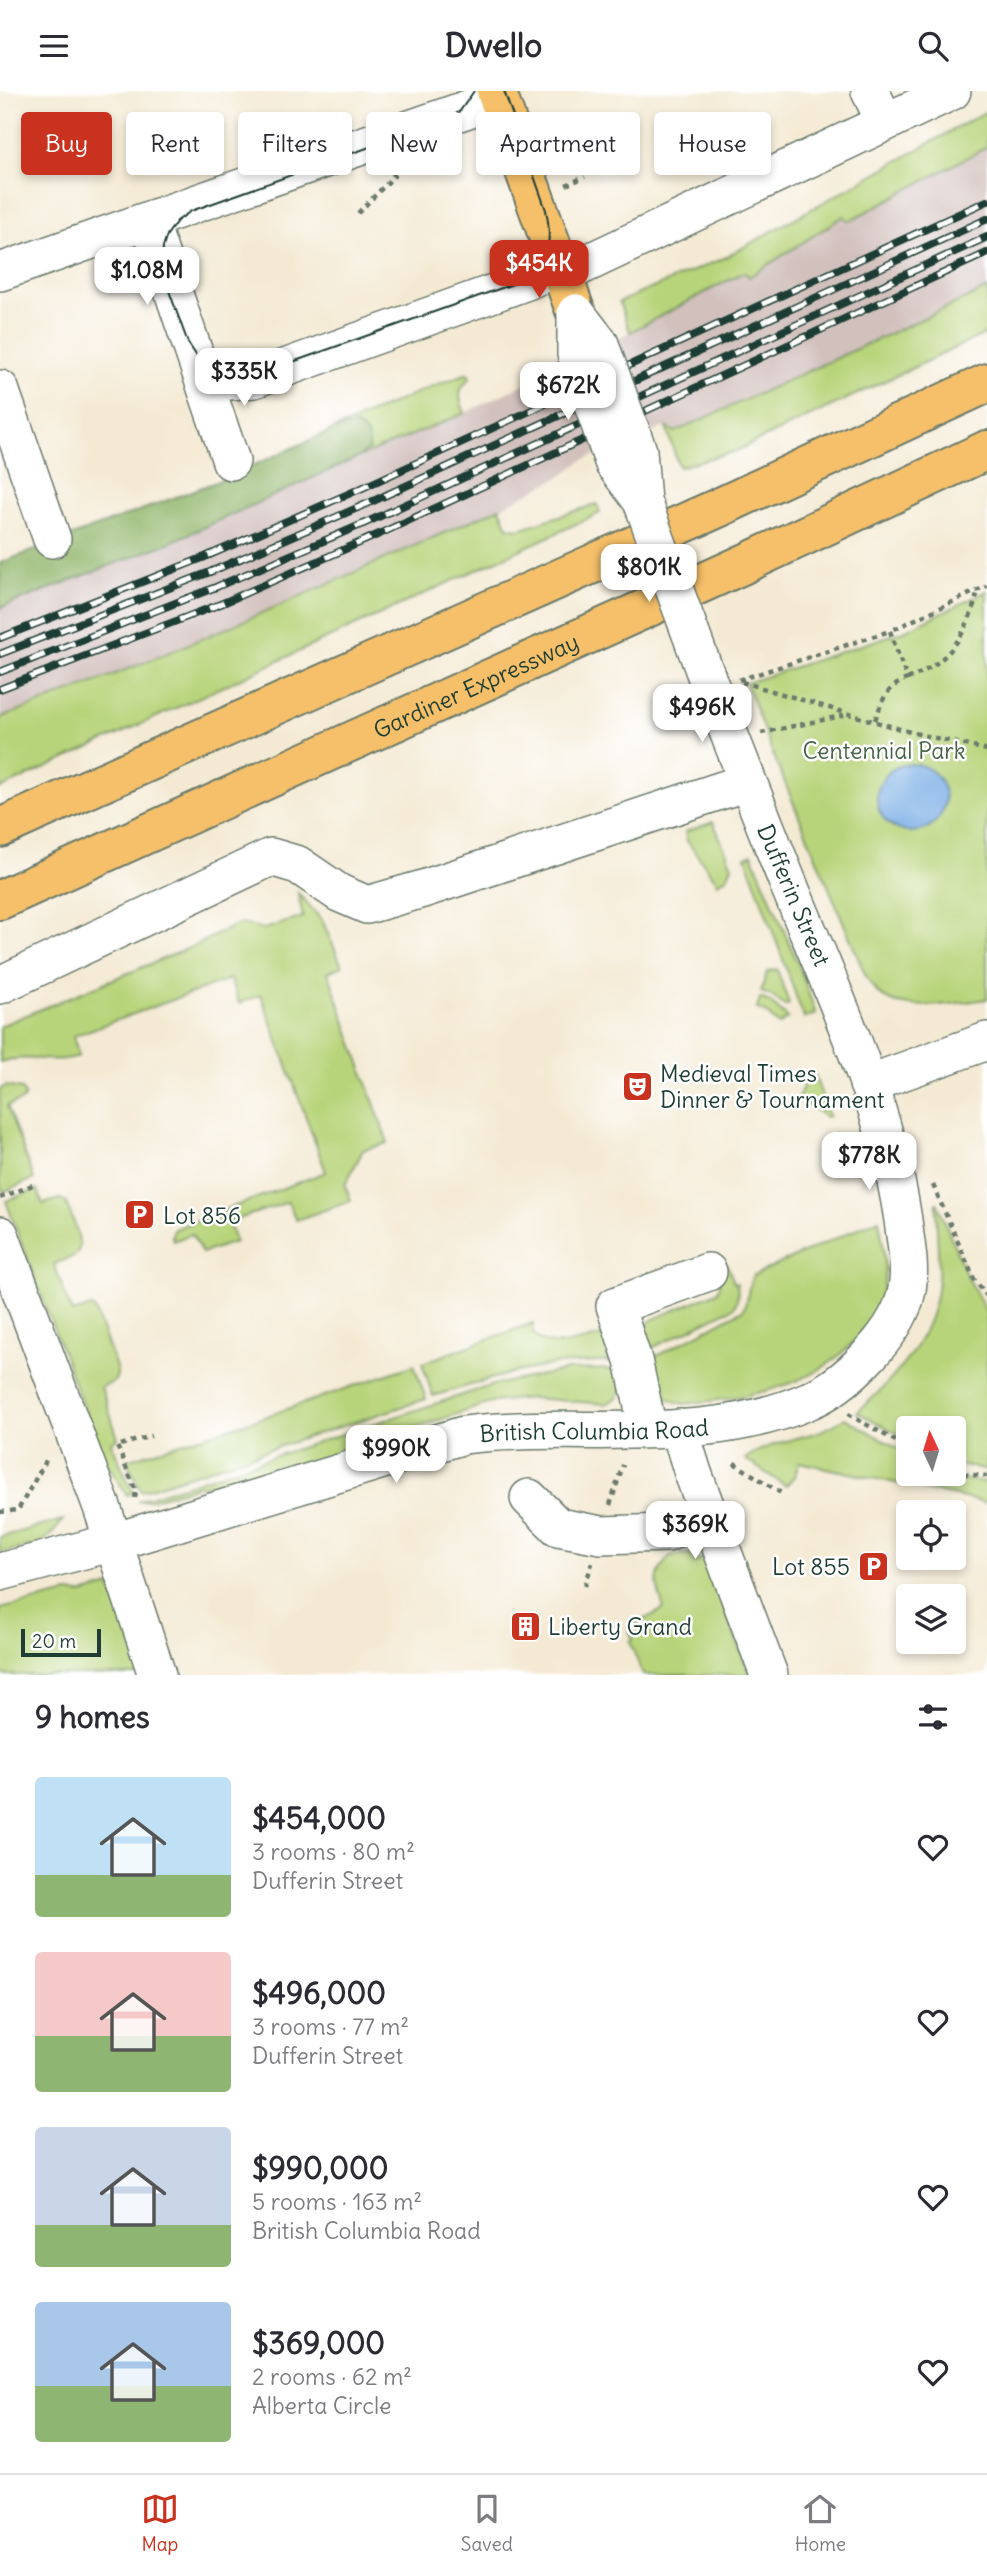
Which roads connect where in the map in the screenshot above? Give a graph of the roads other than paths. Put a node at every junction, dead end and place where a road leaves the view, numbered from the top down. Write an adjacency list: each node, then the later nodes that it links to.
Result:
1 (952, 91): 3 (street)
2 (498, 94): 4 (street); 5 (main road, Dufferin Street)
3 (878, 107): 5 (street)
4 (149, 221): 6 (street); 8 (street)
5 (560, 270): 7 (main road, Dufferin Street); 8 (street)
6 (0, 272)
7 (576, 313): 14 (street, Dufferin Street, bridge)
8 (202, 374): 12 (street)
9 (987, 383): 15 (main road)
10 (0, 389): 13 (street)
11 (987, 450): 16 (main road, Gardiner Expressway)
12 (231, 461)
13 (52, 539)
14 (747, 782): 17 (street); 19 (street, Dufferin Street)
15 (0, 828)
16 (0, 900)
17 (0, 985)
18 (987, 1041): 19 (street)
19 (868, 1084): 22 (street, Dufferin Street)
20 (0, 1235): 26 (street)
21 (708, 1272): 23 (street)
22 (905, 1297): 23 (street, British Columbia Road)
23 (664, 1429): 25 (street); 26 (street, British Columbia Road)
24 (529, 1498): 25 (street)
25 (707, 1512): 29 (street)
26 (114, 1542): 27 (street, British Columbia Road); 28 (street)
27 (0, 1572)
28 (157, 1675)
29 (769, 1675)

